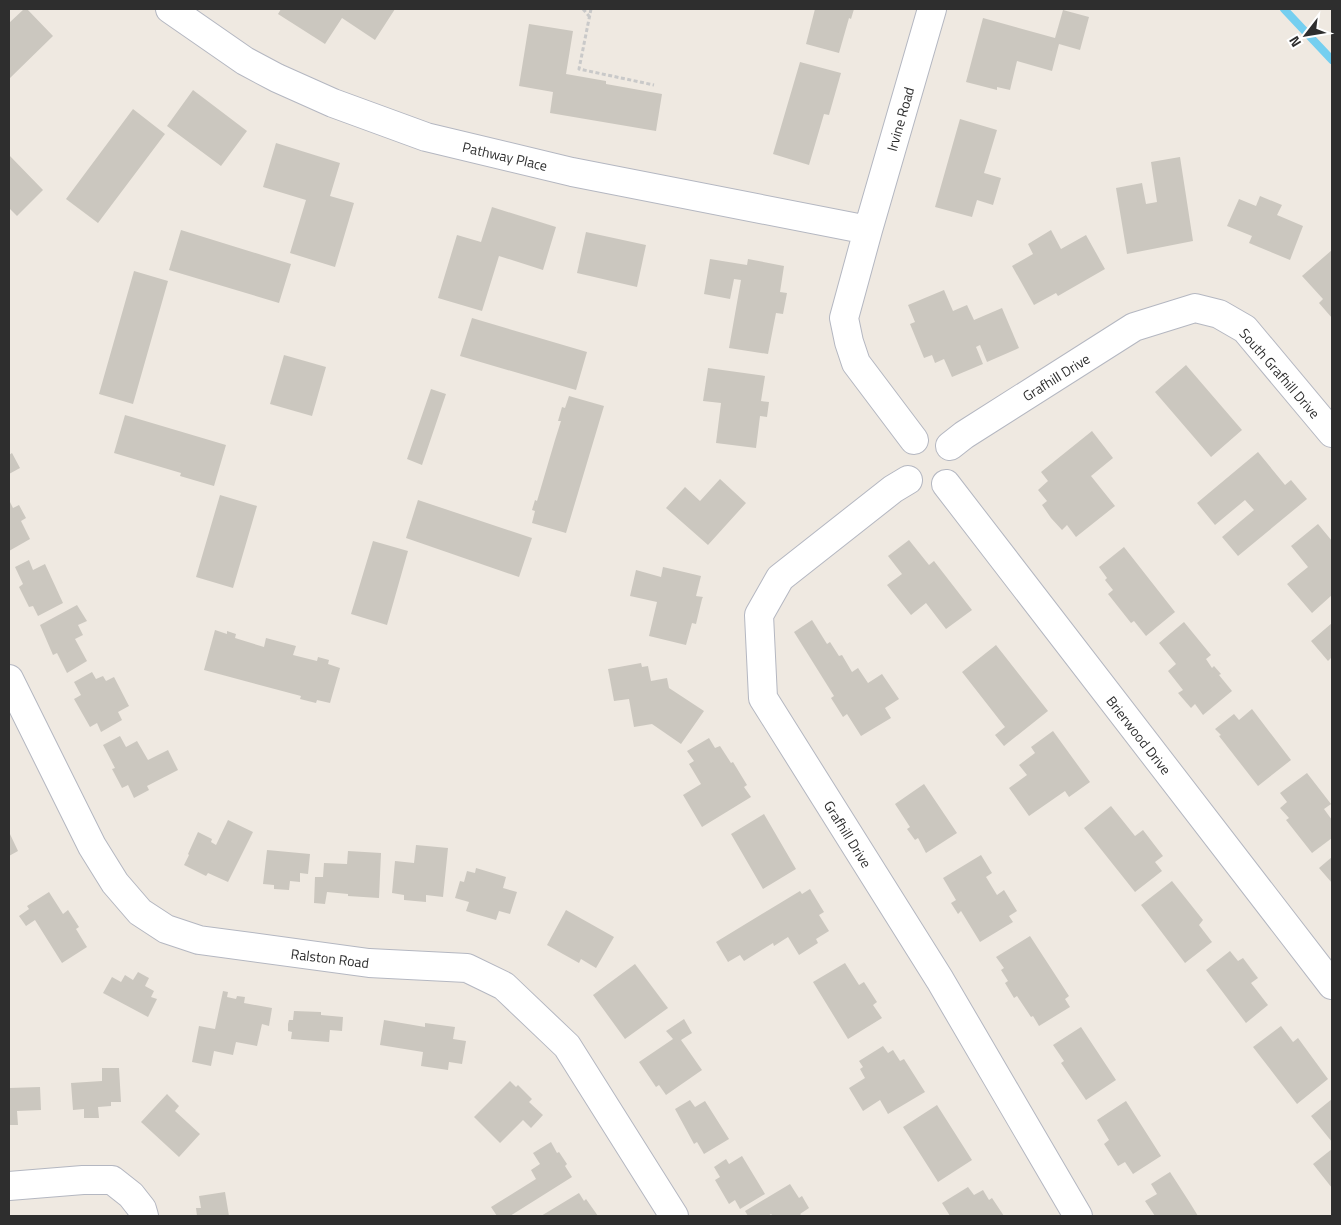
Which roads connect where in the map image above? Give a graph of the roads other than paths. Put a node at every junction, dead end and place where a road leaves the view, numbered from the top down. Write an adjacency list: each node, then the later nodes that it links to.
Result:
1 (170, 9): 3 (street, Pathway Place)
2 (932, 9): 3 (street, Irvine Road)
3 (868, 230): 6 (street, Irvine Road)
4 (1167, 317): 5 (street, South Grafhill Drive); 7 (street, Grafhill Drive)
5 (1332, 433)
6 (914, 440): 7 (street); 8 (street)
7 (950, 446): 9 (street)
8 (908, 480): 9 (street); 15 (street, Grafhill Drive)
9 (946, 484): 11 (street, Brierwood Drive)
10 (9, 679): 14 (street, Ralston Road)
11 (1332, 985)
12 (9, 1186): 13 (street)
13 (144, 1216)
14 (674, 1216)
15 (1078, 1216)

